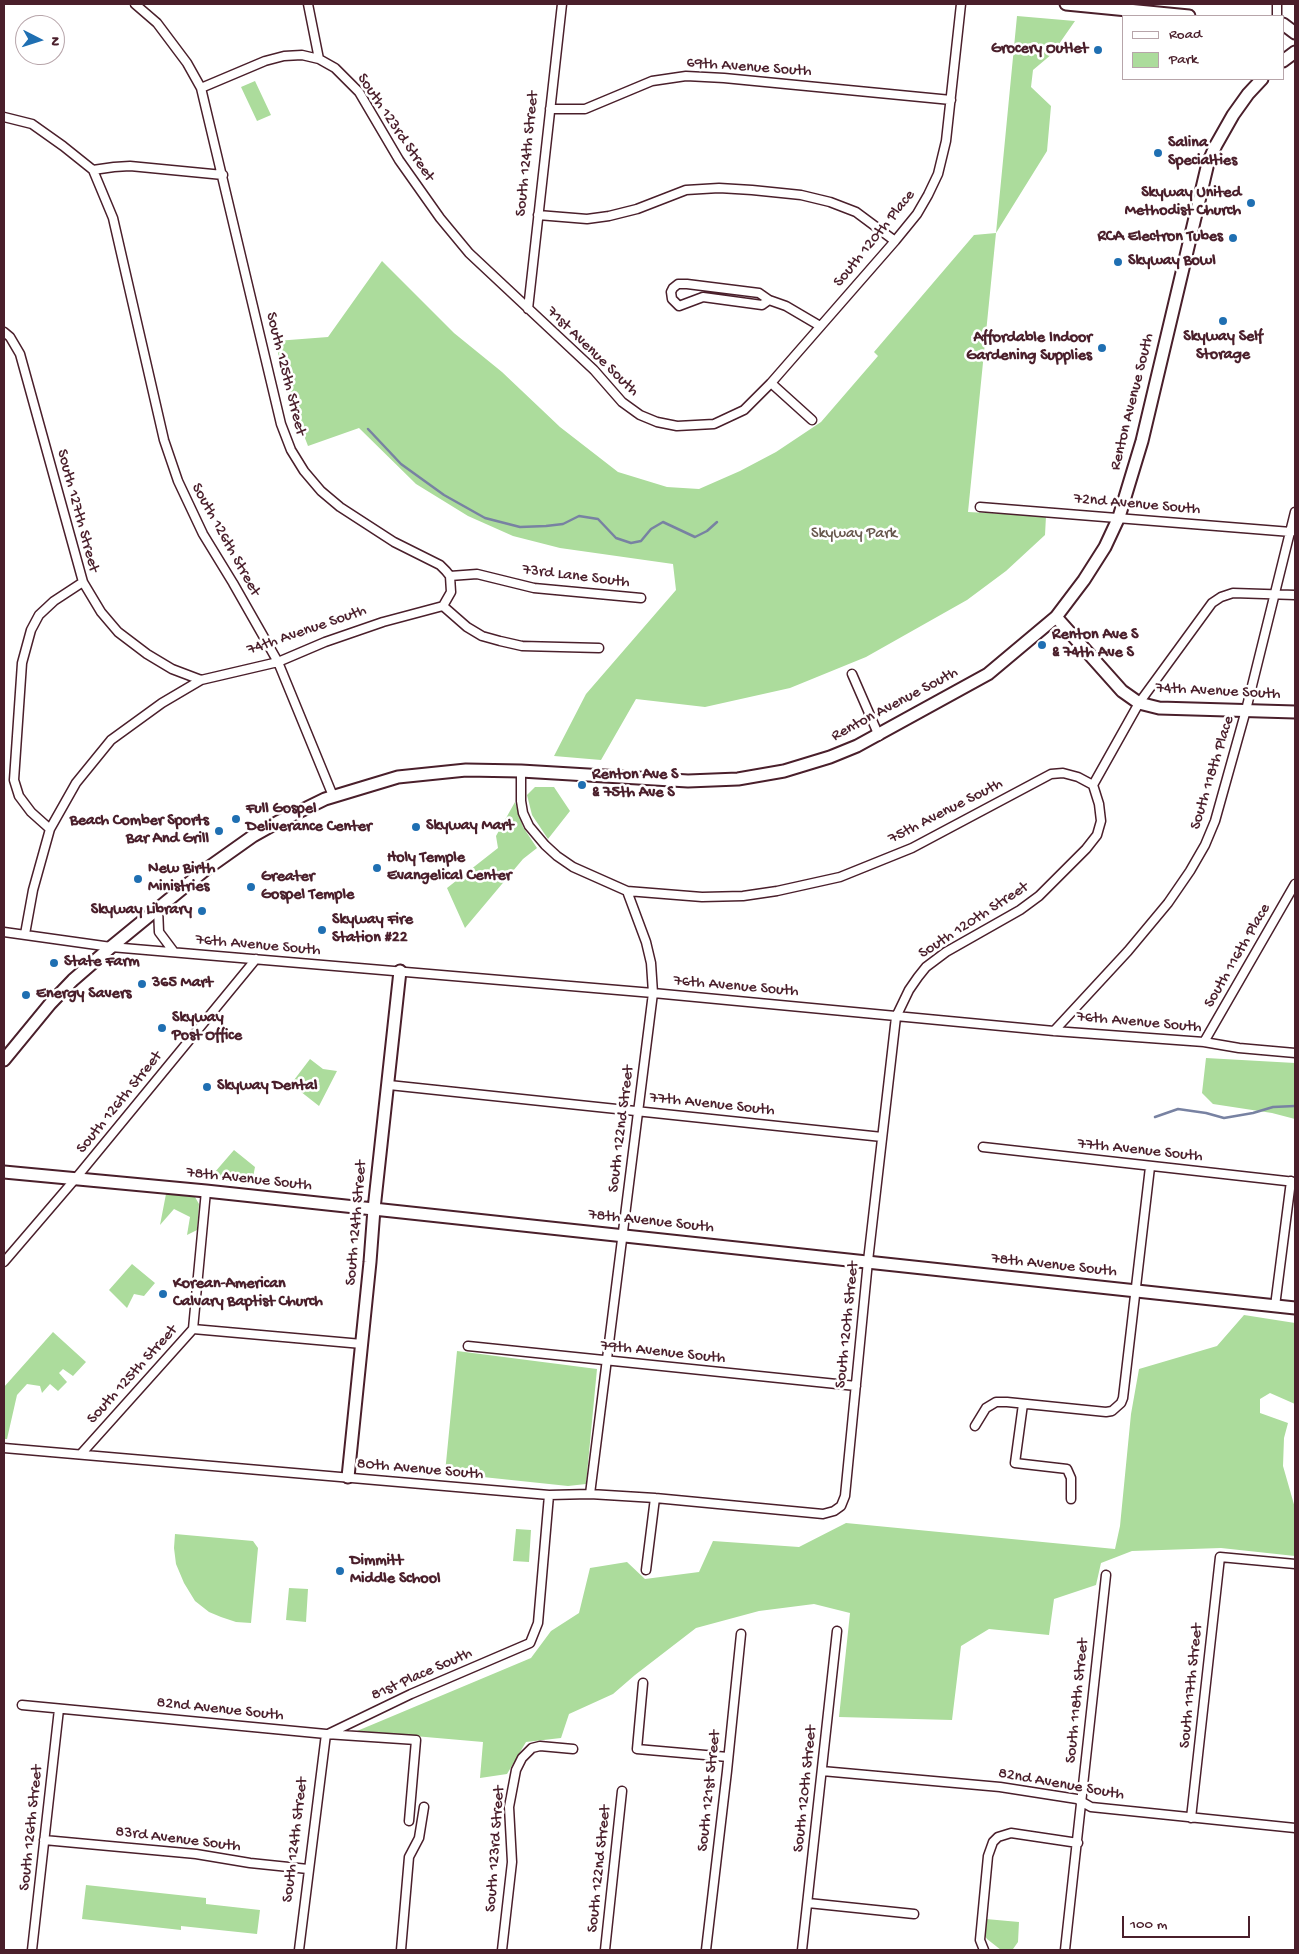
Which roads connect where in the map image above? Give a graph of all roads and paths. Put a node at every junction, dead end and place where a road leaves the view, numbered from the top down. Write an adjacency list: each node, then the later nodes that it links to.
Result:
1 (134, 4): 13 (street)
2 (308, 4): 10 (street)
3 (562, 4): 15 (street, South 124th Street)
4 (961, 4): 14 (street, South 120th Place)
5 (1066, 4): 6 (street)
6 (1179, 15)
7 (1284, 25): 8 (street)
8 (1295, 34)
9 (1295, 52): 11 (street)
10 (319, 59): 13 (street, South 123rd Street); 22 (street, South 123rd Street)
11 (1284, 60)
12 (1261, 80): 29 (street, Renton Avenue South)
13 (201, 88): 18 (street, South 125th Street)
14 (951, 100): 15 (street, 69th Avenue South); 20 (street, South 120th Place)
15 (550, 109): 19 (street, South 124th Street)
16 (4, 117): 17 (street)
17 (93, 170): 18 (street); 39 (street, South 126th Street)
18 (223, 175): 31 (street, South 125th Street)
19 (538, 215): 20 (street); 22 (street, South 124th Street)
20 (895, 241): 23 (street, South 120th Place)
21 (769, 300): 21 (street); 23 (street)
22 (528, 309): 25 (street, 71st Avenue South)
23 (820, 326): 25 (street, South 120th Place)
24 (4, 332): 32 (street, South 127th Street)
25 (771, 382): 26 (street)
26 (812, 420)
27 (980, 507): 29 (street, 72nd Avenue South)
28 (1295, 512): 30 (street)
29 (1119, 517): 30 (street, 72nd Avenue South); 37 (street, Renton Avenue South)
30 (1291, 532): 33 (street)
31 (450, 576): 35 (street, 73rd Lane South); 36 (street)
32 (83, 582): 41 (street); 49 (street, South 127th Street)
33 (1276, 593): 34 (street); 42 (street); 43 (street, South 118th Place)
34 (1295, 595)
35 (641, 598)
36 (443, 606): 38 (street); 39 (street, 74th Avenue South)
37 (1056, 617): 42 (street, 74th Avenue South); 45 (street, Renton Avenue South)
38 (599, 648)
39 (278, 662): 41 (street, 74th Avenue South); 48 (street, South 126th Street)
40 (852, 674): 45 (street)
41 (201, 680): 49 (street, 74th Avenue South)
42 (1139, 703): 43 (street, 74th Avenue South); 47 (street)
43 (1246, 710): 44 (street, 74th Avenue South); 61 (street, South 118th Place)
44 (1295, 712)
45 (879, 736): 46 (street, Renton Avenue South)
46 (521, 771): 48 (street, Renton Avenue South); 51 (street, 75th Avenue South)
47 (1093, 785): 51 (street, 75th Avenue South); 60 (street, South 120th Street)
48 (333, 796): 52 (street, Renton Avenue South)
49 (50, 829): 54 (street)
50 (1295, 884): 62 (street, South 116th Place)
51 (627, 890): 59 (street, South 122nd Street)
52 (158, 908): 55 (street, Renton Avenue South); 56 (street, 76th Avenue South)
53 (4, 932): 54 (street, 76th Avenue South)
54 (25, 934): 55 (street, 76th Avenue South)
55 (111, 947): 56 (street, 76th Avenue South); 64 (street, Renton Avenue South)
56 (174, 952): 57 (street, 76th Avenue South)
57 (256, 959): 58 (street, 76th Avenue South); 71 (street, South 126th Street)
58 (400, 971): 59 (street, 76th Avenue South); 65 (street, South 124th Street)
59 (653, 993): 60 (street, 76th Avenue South); 66 (street, South 122nd Street)
60 (896, 1017): 61 (street, 76th Avenue South); 67 (street, South 120th Street)
61 (1054, 1031): 62 (street, 76th Avenue South)
62 (1204, 1042): 63 (street, 76th Avenue South)
63 (1295, 1053)
64 (4, 1060)
65 (389, 1085): 66 (street, 77th Avenue South); 74 (street, South 124th Street)
66 (638, 1111): 67 (street, 77th Avenue South); 75 (street, South 122nd Street)
67 (882, 1137): 76 (street, South 120th Street)
68 (983, 1147): 69 (street, 77th Avenue South)
69 (1150, 1167): 72 (street, 77th Avenue South); 78 (street)
70 (4, 1172): 71 (street, 78th Avenue South)
71 (76, 1178): 73 (street, 78th Avenue South); 77 (street, South 126th Street)
72 (1293, 1182): 79 (street)
73 (206, 1191): 74 (street, 78th Avenue South); 81 (street, South 125th Street)
74 (374, 1209): 75 (street, 78th Avenue South); 82 (street, South 124th Street)
75 (623, 1235): 76 (street, 78th Avenue South); 84 (street, South 122nd Street)
76 (868, 1261): 78 (street, 78th Avenue South); 85 (street, South 120th Street)
77 (4, 1262)
78 (1135, 1291): 79 (street, 78th Avenue South); 86 (street)
79 (1275, 1306): 80 (street, 78th Avenue South)
80 (1295, 1308)
81 (193, 1329): 82 (street); 89 (street, South 125th Street)
82 (362, 1344): 90 (street, South 124th Street)
83 (468, 1346): 84 (street, 79th Avenue South)
84 (608, 1361): 85 (street, 79th Avenue South); 91 (street, South 122nd Street)
85 (856, 1386): 95 (street, South 120th Street)
86 (1023, 1404): 87 (street); 94 (street)
87 (975, 1426)
88 (4, 1448): 89 (street, 80th Avenue South)
89 (81, 1454): 90 (street, 80th Avenue South)
90 (348, 1477): 92 (street, 80th Avenue South)
91 (590, 1494): 92 (street, 80th Avenue South); 93 (street, 80th Avenue South)
92 (549, 1495): 104 (street, 81st Place South)
93 (655, 1498): 95 (street, 80th Avenue South); 97 (street)
94 (1071, 1499)
95 (834, 1511)
96 (1295, 1564): 111 (street, South 117th Street)
97 (646, 1570)
98 (1106, 1574): 109 (street, South 118th Street)
99 (837, 1631): 107 (street, South 120th Street)
100 (741, 1634): 106 (street, South 121st Street)
101 (643, 1683): 106 (street)
102 (22, 1705): 103 (street, 82nd Avenue South)
103 (59, 1708): 104 (street, 82nd Avenue South); 114 (street, South 126th Street)
104 (326, 1734): 112 (street, 82nd Avenue South); 116 (street, South 124th Street)
105 (573, 1749): 122 (street, South 123rd Street)
106 (728, 1757): 124 (street, South 121st Street)
107 (822, 1771): 109 (street, 82nd Avenue South); 117 (street, South 120th Street)
108 (622, 1791): 123 (street, South 122nd Street)
109 (1081, 1800): 111 (street, 82nd Avenue South); 115 (street, South 118th Street)
110 (424, 1807): 121 (street)
111 (1192, 1818): 113 (street, 82nd Avenue South)
112 (409, 1821)
113 (1295, 1828)
114 (44, 1840): 116 (street, 83rd Avenue South); 119 (street, South 126th Street)
115 (1078, 1843): 126 (street); 127 (street, South 118th Street)
116 (308, 1869): 120 (street, South 124th Street)
117 (808, 1903): 118 (street); 125 (street, South 120th Street)
118 (914, 1914)
119 (32, 1950)
120 (299, 1950)
121 (401, 1950)
122 (502, 1950)
123 (605, 1950)
124 (706, 1950)
125 (802, 1950)
126 (984, 1950)
127 (1065, 1950)

